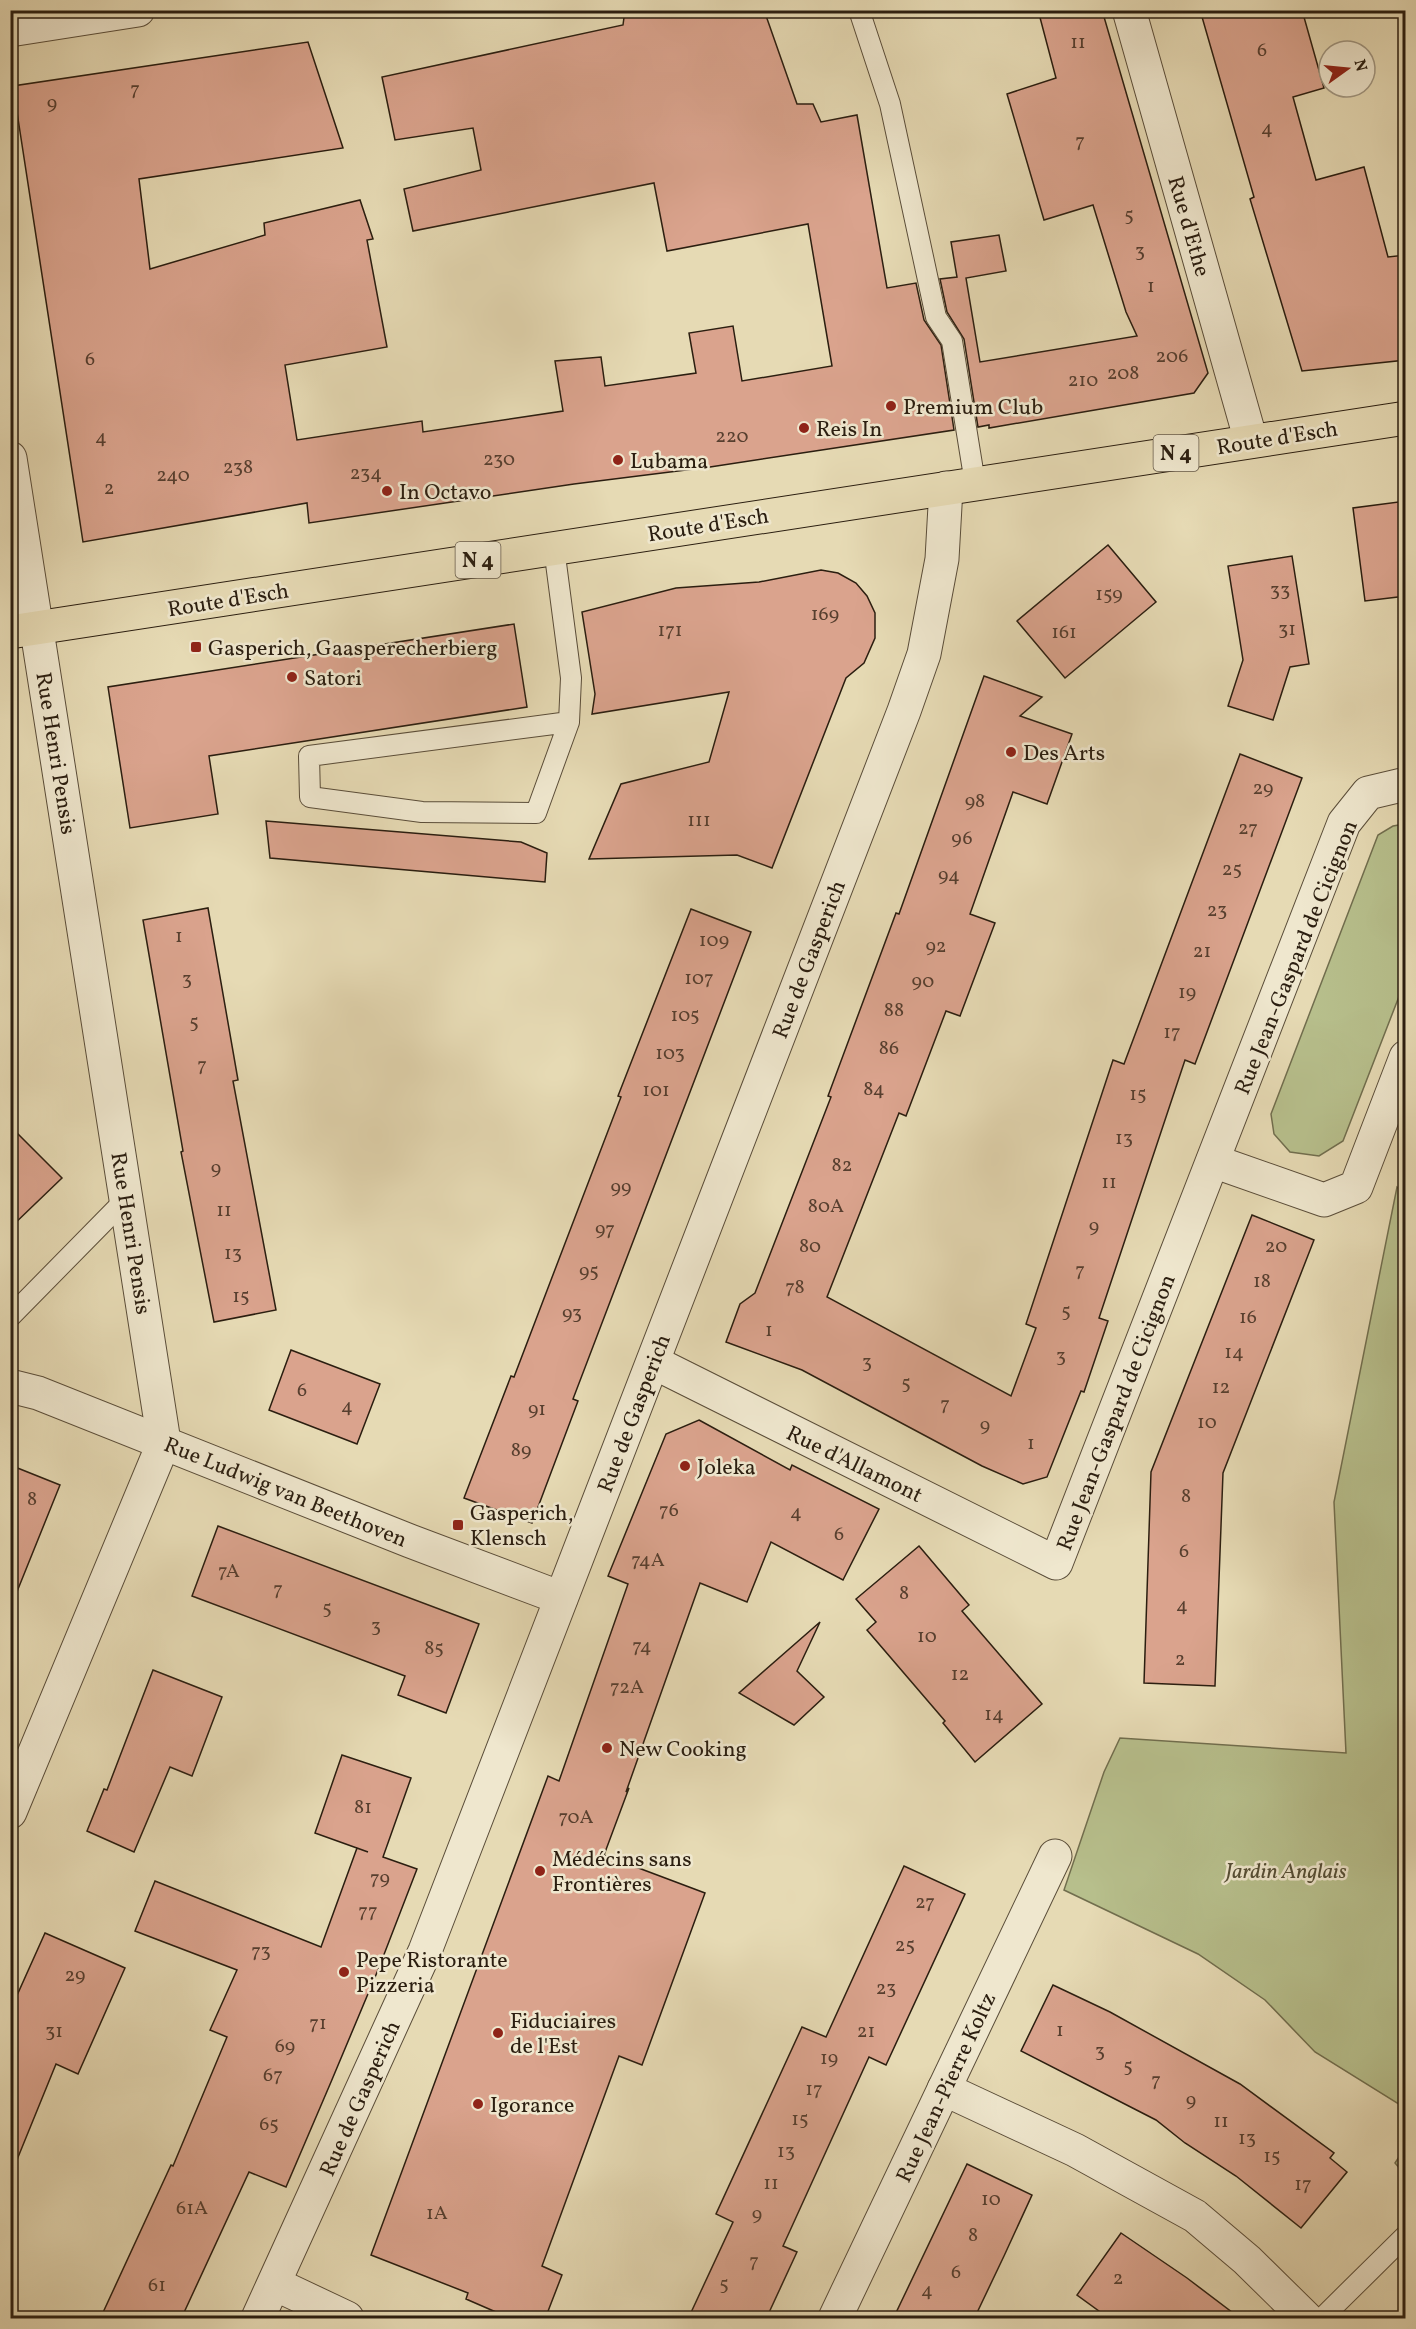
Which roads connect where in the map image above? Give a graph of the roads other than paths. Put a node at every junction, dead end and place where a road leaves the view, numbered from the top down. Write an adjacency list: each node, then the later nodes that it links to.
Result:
1 (138, 10): 4 (street)
2 (859, 10): 8 (lane)
3 (1129, 10): 6 (street, Rue d'Ethe)
4 (10, 30)
5 (1406, 418): 6 (main road, Route d'Esch / N 4)
6 (1251, 441): 8 (main road, Route d'Esch / N 4)
7 (10, 458): 10 (street, Rue Henri Pensis)
8 (961, 485): 9 (main road, Route d'Esch / N 4); 17 (street, Rue de Gasperich)
9 (554, 548): 10 (main road, Route d'Esch / N 4); 11 (lane)
10 (24, 630): 15 (street, Rue Henri Pensis)
11 (569, 722): 11 (lane)
12 (1406, 784): 14 (street, Rue Jean-Gaspard de Cicignon)
13 (1406, 1057): 14 (street)
14 (1213, 1161): 20 (street, Rue Jean-Gaspard de Cicignon)
15 (127, 1198): 16 (lane); 19 (street, Rue Henri Pensis)
16 (10, 1317)
17 (653, 1362): 20 (street, Rue d'Allamont); 21 (street, Rue de Gasperich)
18 (10, 1386): 19 (street, Rue Ludwig van Beethoven)
19 (164, 1442): 21 (street, Rue Ludwig van Beethoven); 22 (street)
20 (1056, 1563)
21 (561, 1598): 26 (street, Rue de Gasperich)
22 (10, 1812)
23 (1055, 1856): 24 (street, Rue Jean-Pierre Koltz)
24 (944, 2089): 29 (street, Rue Jean-Pierre Koltz); 30 (street)
25 (1406, 2235): 31 (lane)
26 (275, 2284): 27 (street, Rue de Gasperich); 28 (street)
27 (258, 2319)
28 (347, 2319)
29 (835, 2319)
30 (1306, 2319)
31 (1322, 2319)

